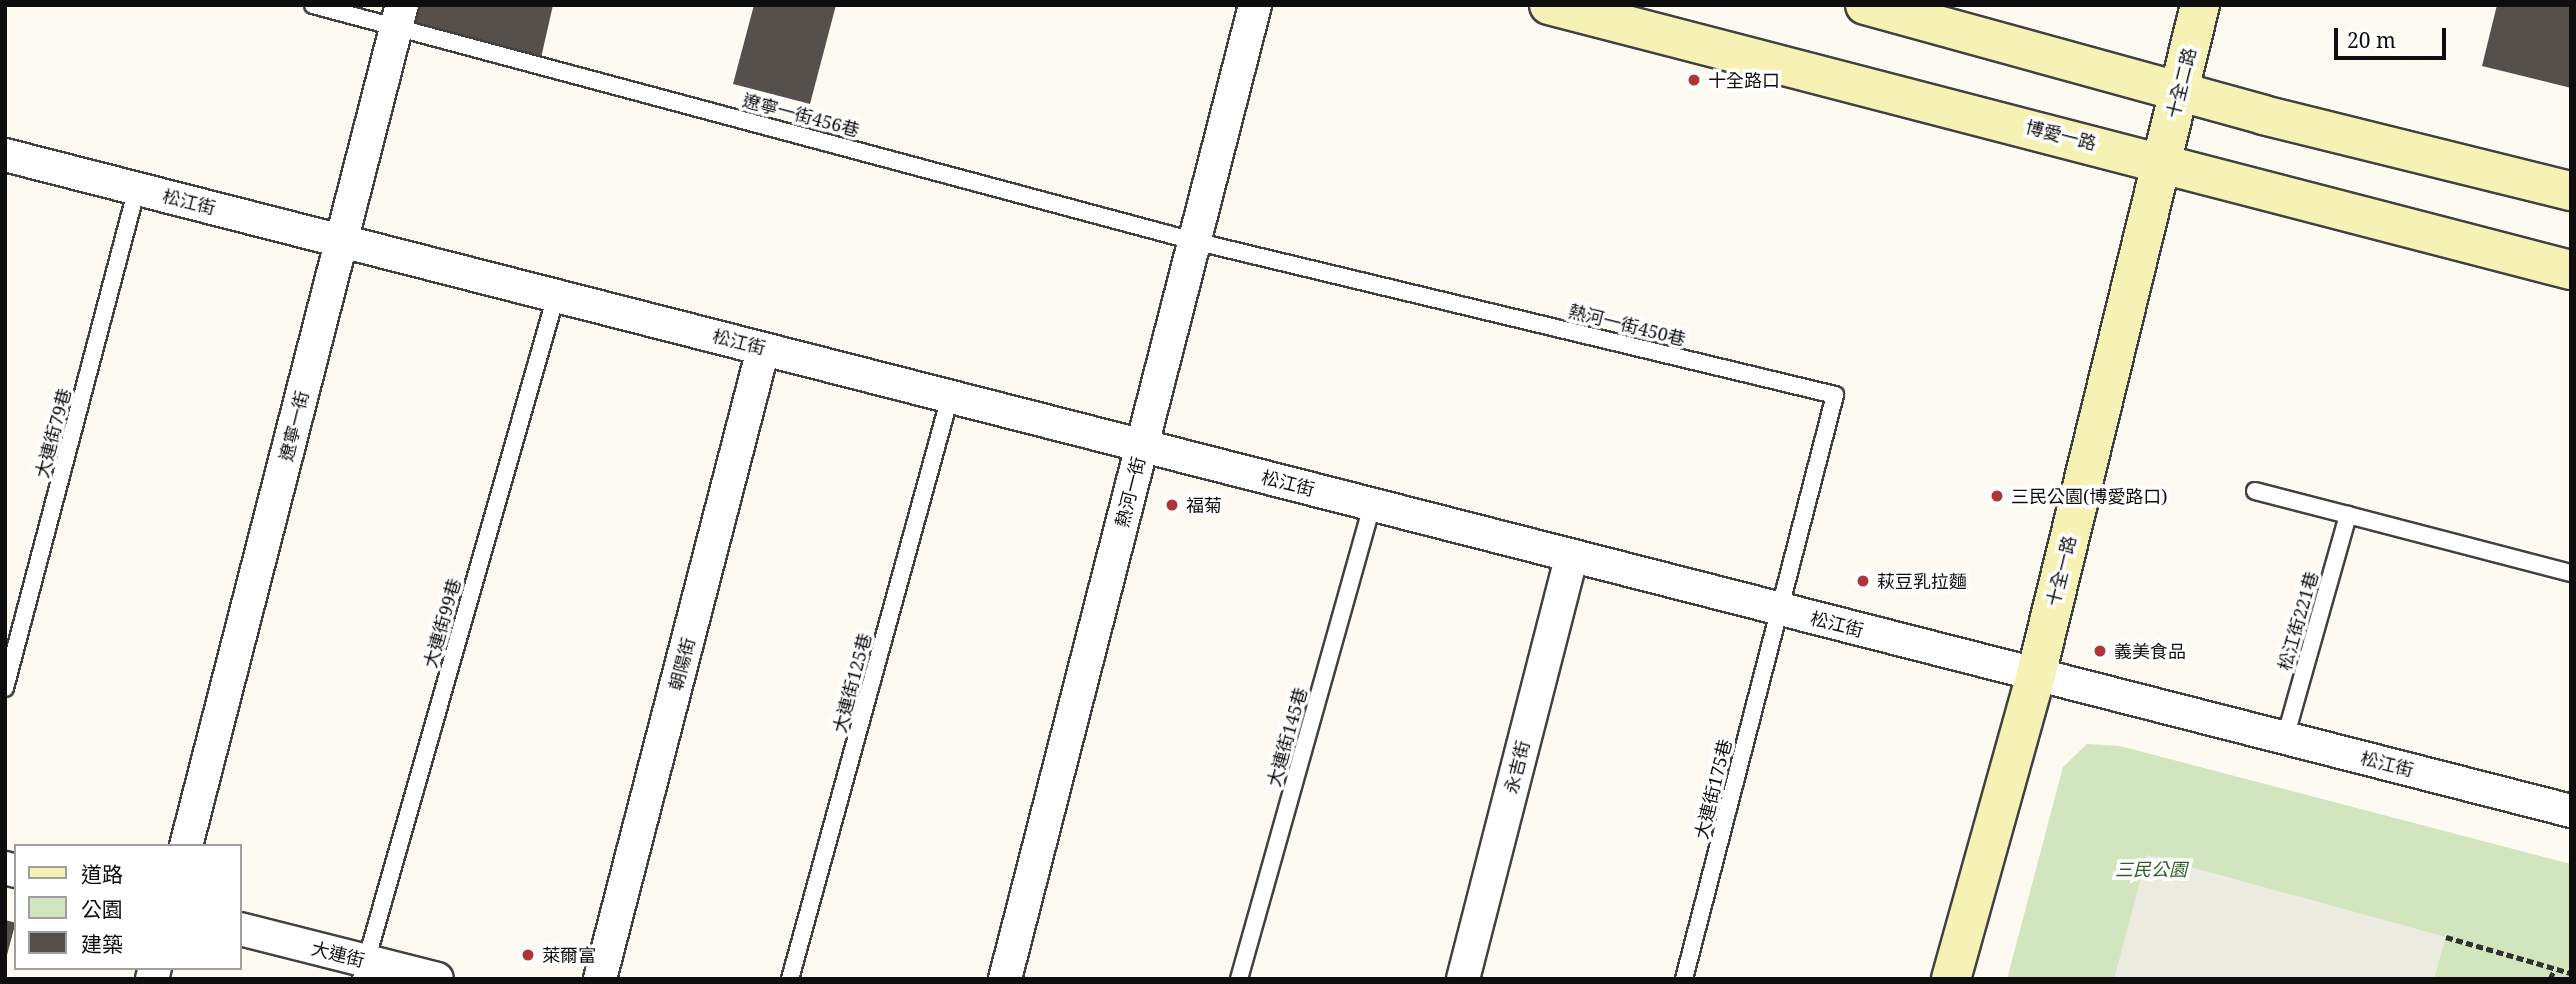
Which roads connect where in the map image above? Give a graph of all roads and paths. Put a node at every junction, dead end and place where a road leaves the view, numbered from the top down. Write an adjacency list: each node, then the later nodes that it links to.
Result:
1 (313, 5): 6 (lane, 遼寧一街456巷)
2 (1255, 5): 13 (street, 熱河一街)
3 (1549, 5): 9 (main road, 博愛一路)
4 (1865, 5): 7 (main road)
5 (2200, 5): 7 (main road, 十全二路)
6 (399, 16): 12 (street, 遼寧一街); 13 (lane, 遼寧一街456巷)
7 (2179, 92): 9 (main road, 十全二路); 11 (main road)
8 (5, 155): 10 (street, 松江街)
9 (2162, 161): 14 (main road, 博愛一路); 25 (main road, 十全一路)
10 (137, 188): 12 (street, 松江街); 26 (lane, 大連街79巷)
11 (2571, 191)
12 (342, 241): 15 (street, 松江街); 29 (street, 遼寧一街)
13 (1194, 241): 18 (street, 熱河一街); 24 (lane, 熱河一街450巷)
14 (2571, 270)
15 (556, 296): 16 (street, 松江街); 32 (lane, 大連街99巷)
16 (763, 349): 17 (street, 松江街); 36 (street, 朝陽街)
17 (950, 397): 18 (street, 松江街); 37 (lane, 大連街125巷)
18 (1142, 445): 20 (street, 松江街); 38 (street, 熱河一街)
19 (2255, 491): 21 (lane)
20 (1373, 505): 22 (street, 松江街); 39 (lane, 大連街145巷)
21 (2348, 515): 23 (lane); 27 (lane, 松江街221巷)
22 (1572, 556): 24 (street, 松江街); 40 (street, 永吉街)
23 (2571, 573)
24 (1779, 609): 25 (street, 松江街); 41 (lane, 大連街175巷)
25 (2036, 675): 27 (street, 松江街); 42 (main road, 十全一路)
26 (5, 688)
27 (2285, 738): 28 (street, 松江街)
28 (2571, 811)
29 (187, 844)
30 (242, 930): 32 (street, 大連街)
31 (2445, 937): 33 (path)
32 (363, 970): 35 (street, 大連街)
33 (2554, 970): 34 (path); 43 (path)
34 (2571, 973)
35 (437, 979)
36 (600, 979)
37 (790, 979)
38 (1005, 979)
39 (1239, 979)
40 (1463, 979)
41 (1684, 979)
42 (1951, 979)
43 (2550, 979)

